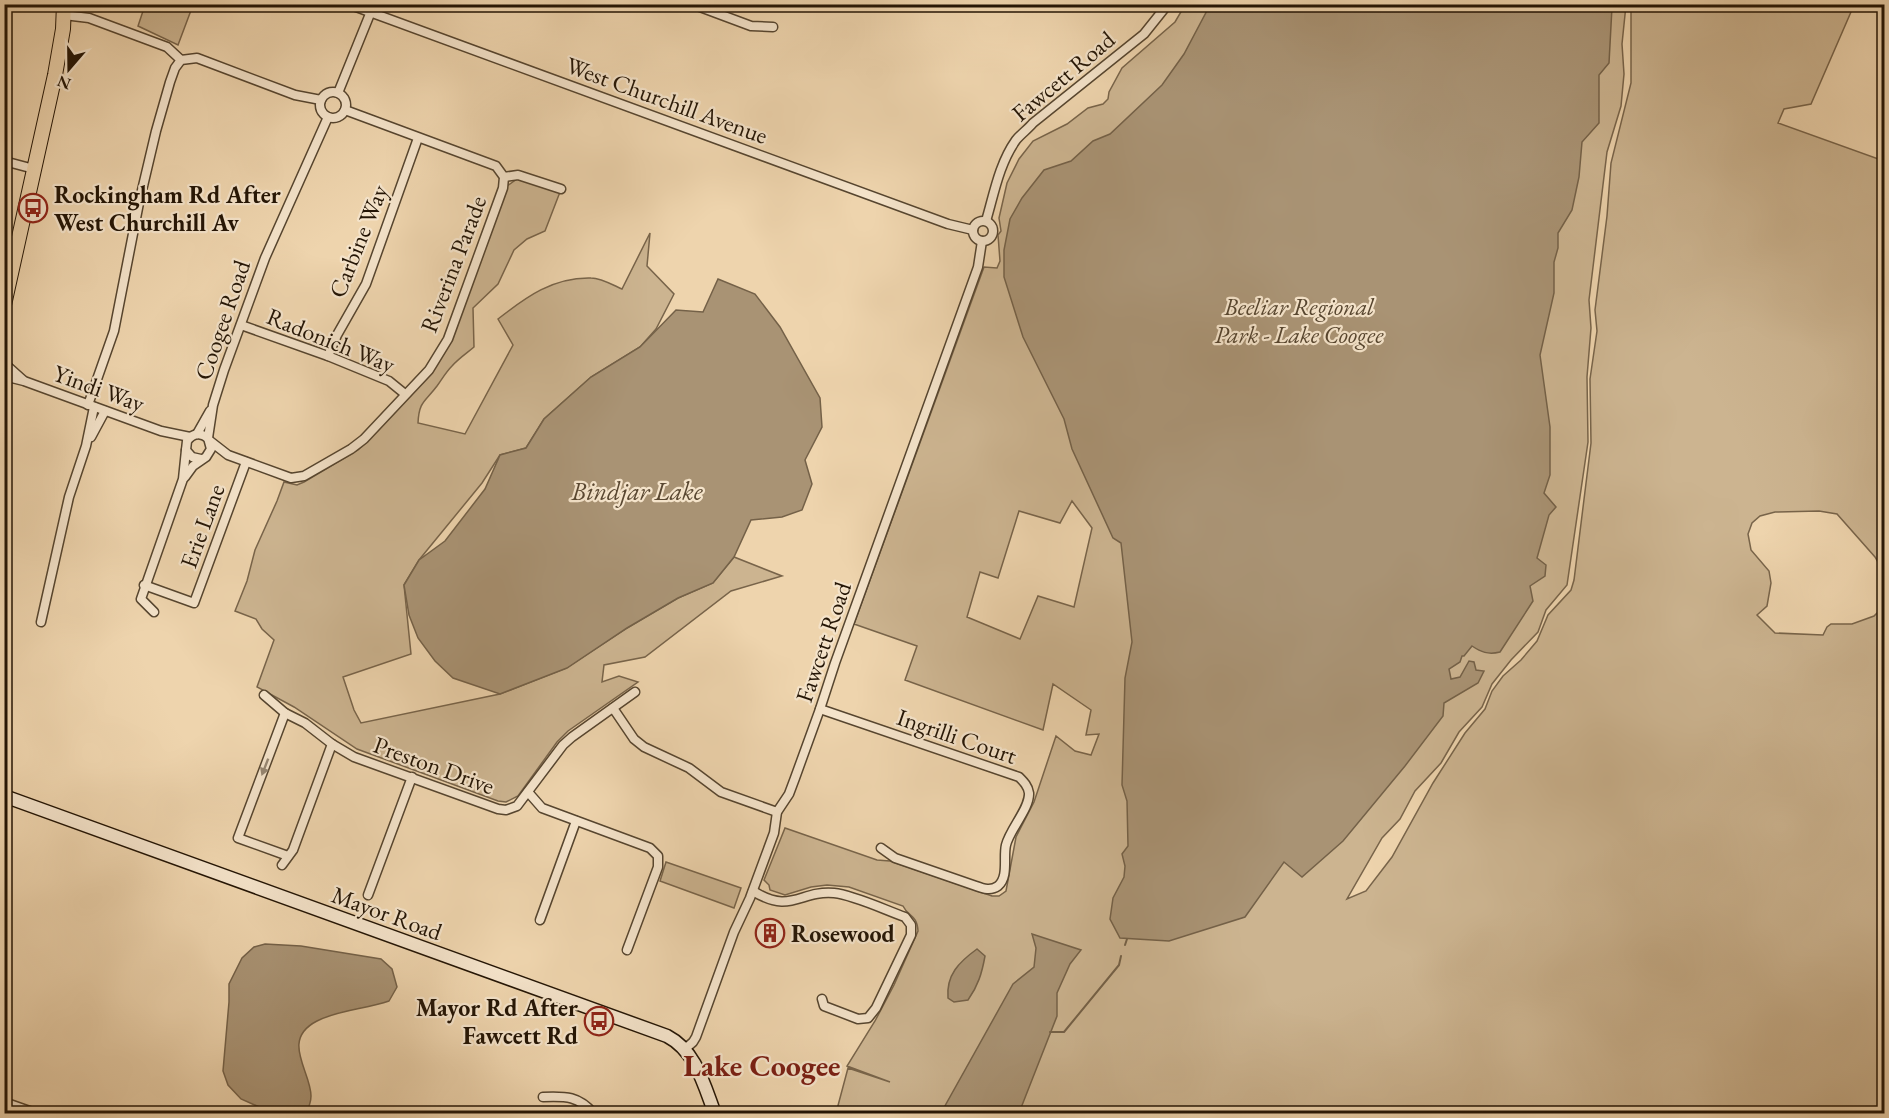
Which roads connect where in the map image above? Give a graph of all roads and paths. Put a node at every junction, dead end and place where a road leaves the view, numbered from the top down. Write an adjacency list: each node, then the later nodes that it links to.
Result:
1 (348, 4): 4 (street, West Churchill Avenue)
2 (692, 4): 6 (street)
3 (1168, 4): 17 (street, Fawcett Road)
4 (373, 9): 8 (street); 18 (street, West Churchill Avenue)
5 (64, 10): 7 (street); 14 (main road)
6 (773, 27)
7 (181, 60): 9 (street); 29 (street)
8 (338, 93): 9 (street); 10 (street)
9 (321, 100): 11 (street)
10 (345, 110): 11 (street); 12 (street, Riverina Parade)
11 (328, 117): 22 (street, Coogee Road)
12 (418, 138): 15 (street, Riverina Parade); 23 (street, Carbine Way)
13 (4, 161): 14 (street)
14 (34, 169): 20 (main road)
15 (504, 177): 16 (street); 27 (street, Riverina Parade)
16 (561, 189)
17 (986, 221): 18 (street); 19 (street)
18 (973, 230): 19 (street)
19 (982, 241): 47 (street, Fawcett Road)
20 (10, 252): 21 (main road)
21 (4, 305)
22 (241, 325): 23 (street, Radonich Way); 28 (street, Coogee Road)
23 (328, 356): 27 (street, Radonich Way)
24 (4, 363): 26 (street, Yindi Way)
25 (4, 376): 26 (street, Yindi Way)
26 (24, 381): 29 (street, Yindi Way)
27 (405, 394): 39 (street, Riverina Parade)
28 (213, 405): 32 (street, Coogee Road); 33 (street, Coogee Road)
29 (91, 406): 30 (street, Yindi Way); 34 (street)
30 (105, 411): 31 (street, Yindi Way); 34 (street)
31 (161, 431): 32 (street, Yindi Way); 35 (street, Yindi Way)
32 (194, 435): 33 (street, Yindi Way); 35 (street)
33 (209, 440): 36 (street, Yindi Way); 37 (street)
34 (86, 446): 43 (street)
35 (186, 448): 37 (street, Yindi Way); 40 (street)
36 (228, 455): 37 (street, Yindi Way); 38 (street, Yindi Way)
37 (203, 458): 40 (street)
38 (246, 462): 39 (street, Yindi Way); 41 (street, Erie Lane)
39 (304, 476)
40 (183, 479): 41 (street)
41 (144, 585): 42 (street)
42 (154, 612)
43 (41, 622)
44 (635, 692): 46 (street, Preston Drive)
45 (264, 695): 48 (street, Preston Drive)
46 (613, 708): 51 (street, Preston Drive); 53 (street)
47 (820, 709): 53 (street, Fawcett Road); 55 (street, Ingrilli Court)
48 (285, 713): 49 (street, Preston Drive); 56 (street, one-way to 56)
49 (332, 744): 50 (street, Preston Drive); 56 (street)
50 (412, 777): 51 (street, Preston Drive); 59 (street)
51 (528, 792): 54 (street)
52 (4, 796): 63 (main road, Mayor Road)
53 (777, 812): 58 (street, Fawcett Road)
54 (576, 821): 60 (street); 61 (street)
55 (881, 848)
56 (288, 856): 57 (street)
57 (282, 865)
58 (753, 891): 62 (street); 63 (street, Fawcett Road)
59 (368, 896)
60 (540, 920)
61 (627, 950)
62 (822, 999)
63 (685, 1048): 68 (main road)
64 (543, 1097): 67 (street)
65 (4, 1102): 66 (street)
66 (38, 1113)
67 (594, 1113)
68 (715, 1113)

